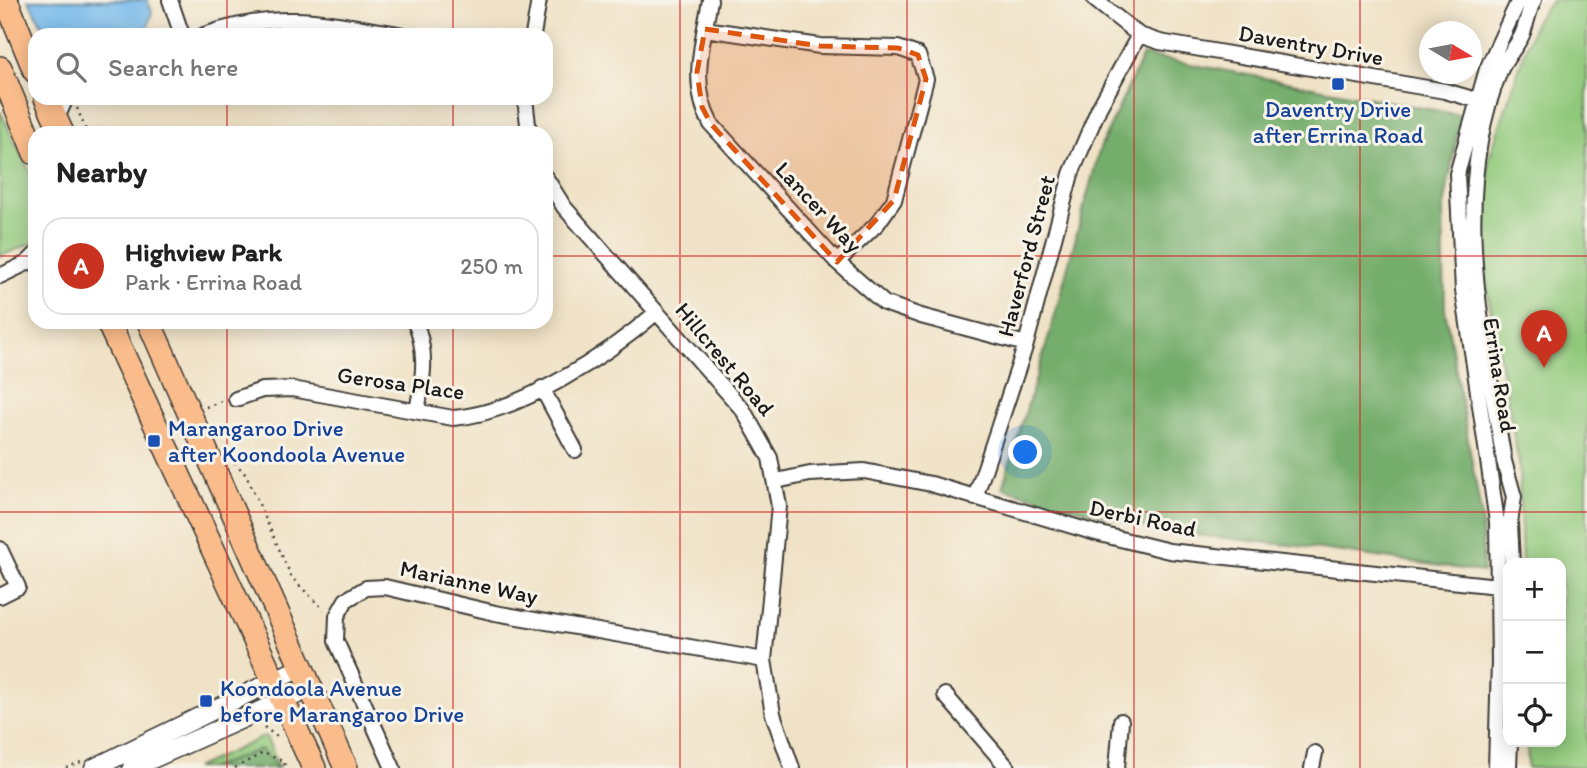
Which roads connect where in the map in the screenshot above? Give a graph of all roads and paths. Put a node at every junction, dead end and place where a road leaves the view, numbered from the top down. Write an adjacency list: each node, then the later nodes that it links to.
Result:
1 (6, 0): 14 (main road)
2 (170, 0): 8 (street)
3 (539, 0): 11 (street)
4 (710, 0): 12 (street, Lancer Way)
5 (1095, 0): 13 (street, Daventry Drive)
6 (1519, 0): 16 (street, Errina Road)
7 (1534, 0): 16 (street, Errina Road)
8 (180, 28)
9 (230, 28): 10 (street)
10 (358, 28)
11 (534, 28)
12 (705, 29): 28 (street, Lancer Way); 28 (street)
13 (1139, 35): 16 (street, Daventry Drive); 34 (street, Haverford Street)
14 (28, 46)
15 (0, 68): 25 (main road)
16 (1484, 102): 46 (street, Errina Road); 47 (street, Errina Road)
17 (49, 105): 21 (main road)
18 (64, 105): 22 (street)
19 (76, 105): 23 (path)
20 (526, 105): 24 (street)
21 (59, 126)
22 (59, 126)
23 (84, 126)
24 (528, 126)
25 (28, 136)
26 (553, 189): 30 (street, Hillcrest Road)
27 (28, 262): 29 (street)
28 (837, 262): 34 (street, Lancer Way)
29 (0, 276)
30 (657, 312): 35 (street, Gerosa Place); 43 (street, Hillcrest Road)
31 (111, 329): 54 (main road)
32 (152, 329): 53 (main road)
33 (418, 329): 39 (street)
34 (1026, 344): 44 (street, Haverford Street)
35 (542, 388): 39 (street, Gerosa Place); 42 (street)
36 (201, 396): 38 (path)
37 (236, 399): 38 (path); 39 (street, Gerosa Place)
38 (206, 407): 40 (path)
39 (418, 411)
40 (209, 414)
41 (224, 448): 51 (path)
42 (575, 450)
43 (776, 481): 44 (street, Derbi Road); 52 (street, Hillcrest Road)
44 (975, 498): 48 (street, Derbi Road)
45 (0, 549): 49 (street)
46 (1512, 558)
47 (1503, 578)
48 (1503, 587)
49 (0, 596)
50 (1503, 610): 70 (street, Errina Road)
51 (337, 621): 52 (street, Marianne Way); 66 (street)
52 (764, 660): 67 (street, Hillcrest Road)
53 (306, 677): 54 (street); 65 (main road)
54 (276, 691): 56 (street); 60 (street); 64 (main road)
55 (945, 695): 68 (street)
56 (257, 712): 58 (path); 61 (street)
57 (1121, 721): 69 (street)
58 (284, 743)
59 (1510, 747): 71 (street)
60 (94, 768)
61 (132, 768)
62 (235, 768): 63 (path)
63 (286, 768)
64 (314, 768)
65 (346, 768)
66 (393, 768)
67 (792, 768)
68 (1008, 768)
69 (1117, 768)
70 (1496, 768)
71 (1509, 768)

